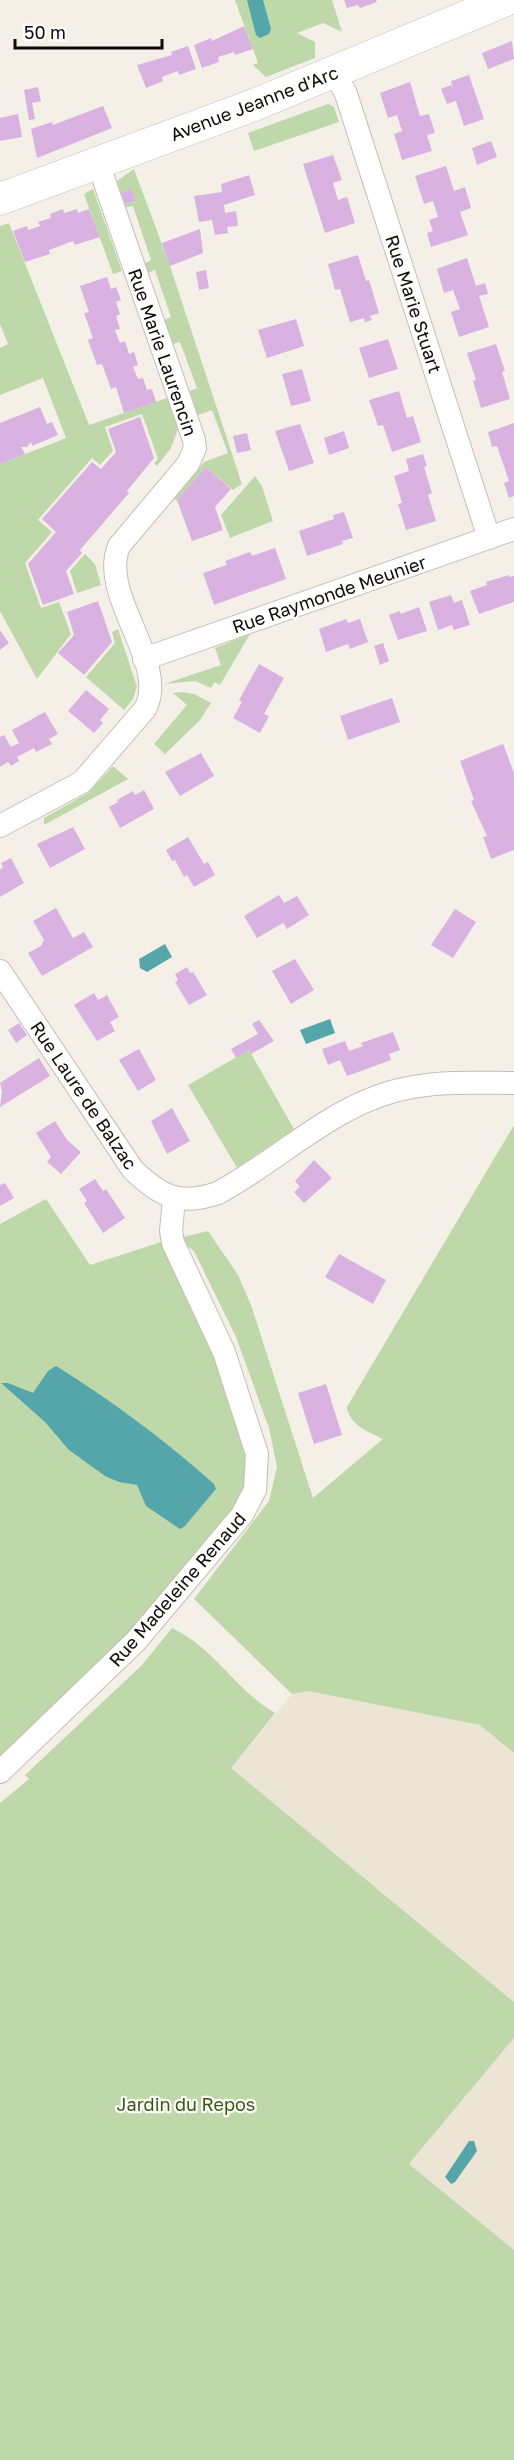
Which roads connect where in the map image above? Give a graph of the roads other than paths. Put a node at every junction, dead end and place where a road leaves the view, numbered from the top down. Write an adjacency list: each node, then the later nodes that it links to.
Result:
1 (506, 0): 2 (street, Avenue Jeanne d'Arc)
2 (335, 72): 3 (street, Avenue Jeanne d'Arc); 6 (street, Rue Marie Stuart)
3 (98, 163): 4 (street, Avenue Jeanne d'Arc); 7 (street, Rue Marie Laurencin)
4 (0, 199)
5 (514, 529): 6 (street, Rue Raymonde Meunier)
6 (489, 538): 7 (street, Rue Raymonde Meunier)
7 (144, 659): 8 (street)
8 (0, 826)
9 (0, 970): 11 (street, Rue Laure de Balzac)
10 (514, 1083): 11 (street)
11 (174, 1199): 12 (street, Rue Madeleine Renaud)
12 (0, 1772)

